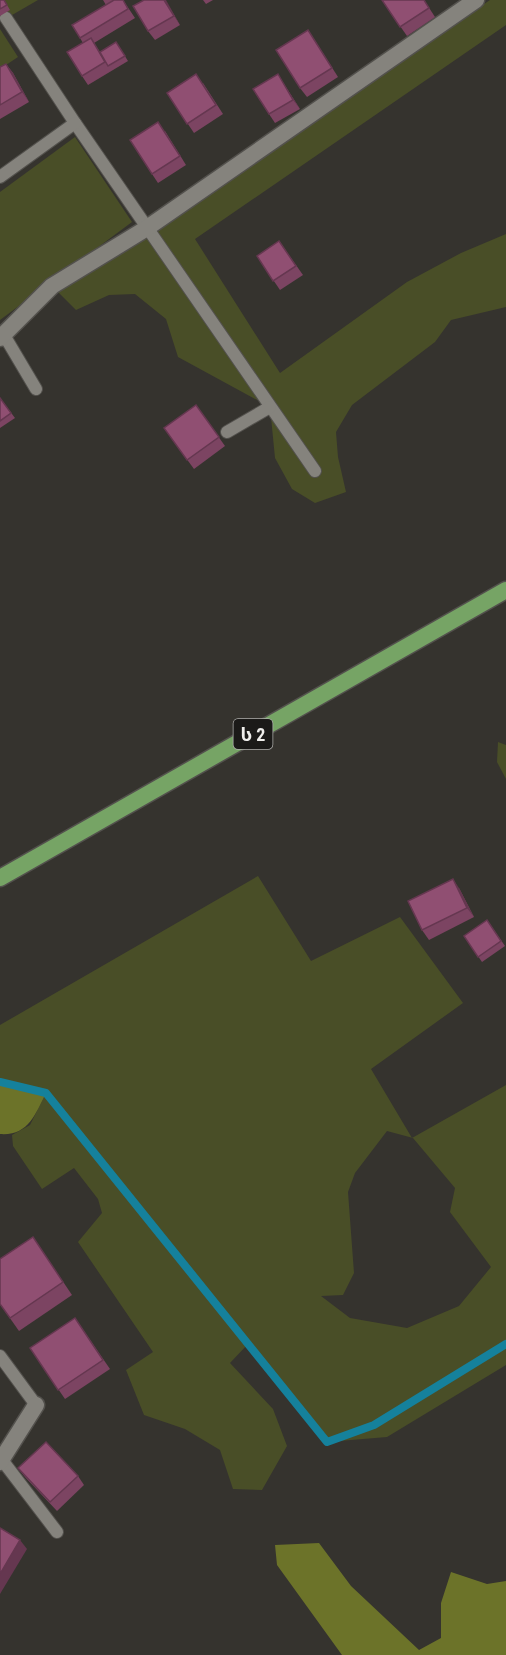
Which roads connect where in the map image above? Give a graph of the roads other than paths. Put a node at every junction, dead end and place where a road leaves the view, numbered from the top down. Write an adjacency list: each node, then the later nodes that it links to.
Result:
1 (476, 0): 5 (street)
2 (6, 18): 3 (lane)
3 (75, 123): 4 (lane); 5 (lane)
4 (0, 177)
5 (147, 228): 6 (street); 8 (lane)
6 (2, 336): 7 (lane)
7 (36, 389)
8 (270, 407): 9 (lane); 10 (lane)
9 (226, 432)
10 (315, 471)
11 (506, 590): 12 (highway, ს 2)
12 (0, 878)
13 (0, 1356): 14 (lane)
14 (36, 1405): 15 (street)
15 (1, 1461): 16 (lane)
16 (57, 1532)

